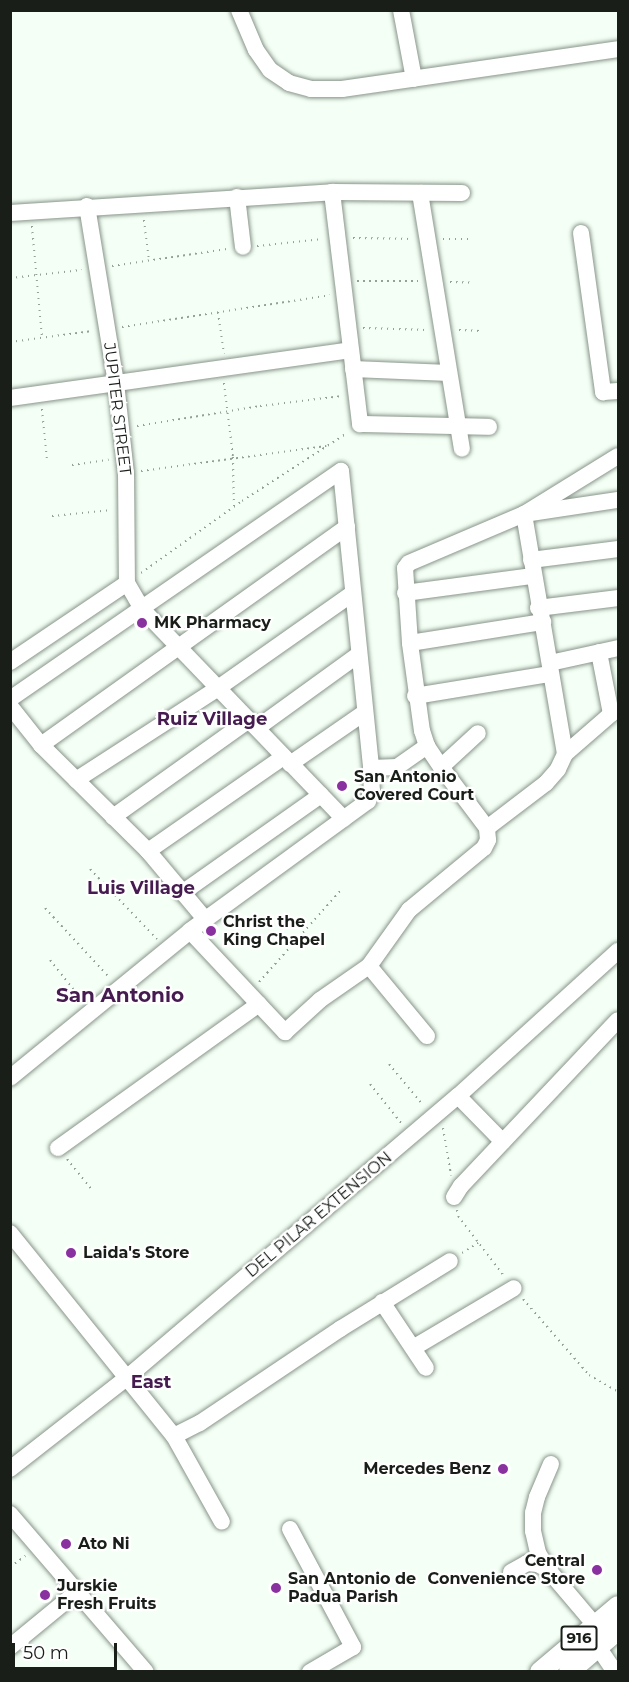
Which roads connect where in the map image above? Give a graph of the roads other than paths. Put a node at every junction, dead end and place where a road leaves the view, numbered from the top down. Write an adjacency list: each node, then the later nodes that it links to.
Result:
1 (238, 10): 4 (street)
2 (401, 10): 4 (street)
3 (618, 49): 4 (street)
4 (414, 79)
5 (332, 192): 6 (street); 8 (street); 13 (street)
6 (420, 193): 7 (street); 15 (street)
7 (462, 193)
8 (237, 197): 9 (street); 12 (street)
9 (87, 206): 10 (street); 16 (street, JUPITER STREET)
10 (10, 213)
11 (581, 233): 17 (street)
12 (243, 247)
13 (351, 350): 14 (street); 16 (street)
14 (353, 369): 15 (street); 19 (street)
15 (450, 373): 19 (street)
16 (116, 383): 18 (street); 28 (street, JUPITER STREET)
17 (618, 391)
18 (10, 398)
19 (458, 426): 20 (street); 21 (street)
20 (489, 427)
21 (462, 449)
22 (618, 456): 24 (street)
23 (618, 500): 24 (street)
24 (524, 514): 27 (street); 30 (street)
25 (347, 527): 29 (street); 32 (street); 35 (street)
26 (618, 549): 27 (street)
27 (532, 568): 30 (street); 33 (street)
28 (127, 584): 32 (street); 39 (street)
29 (353, 592): 38 (street); 41 (street)
30 (405, 594): 34 (street)
31 (618, 598): 33 (street)
32 (142, 609): 35 (street); 43 (street)
33 (541, 615): 34 (street); 40 (street)
34 (410, 644): 42 (street)
35 (177, 646): 41 (street); 49 (street)
36 (618, 648): 37 (street)
37 (599, 652): 40 (street); 46 (street)
38 (358, 655): 45 (street); 47 (street)
39 (10, 662)
40 (550, 669): 42 (street); 51 (street)
41 (218, 688): 47 (street); 55 (street)
42 (415, 696): 50 (street)
43 (10, 699)
44 (10, 706): 49 (street)
45 (364, 713): 52 (street); 53 (street)
46 (615, 716): 51 (street)
47 (253, 724): 52 (street); 57 (street)
48 (478, 733): 54 (street)
49 (41, 745): 55 (street)
50 (426, 746): 53 (street); 54 (street)
51 (565, 754): 59 (street)
52 (286, 760): 56 (street); 60 (street)
53 (371, 768): 58 (street)
54 (441, 768): 59 (street)
55 (76, 780): 57 (street)
56 (321, 795): 58 (street); 61 (street)
57 (113, 817): 60 (street)
58 (344, 819): 62 (street)
59 (487, 828): 65 (street)
60 (148, 851): 61 (street)
61 (182, 893): 62 (street)
62 (205, 920): 63 (street)
63 (190, 931): 66 (street); 69 (street)
64 (618, 951): 70 (street, DEL PILAR EXTENSION)
65 (369, 966): 66 (street); 68 (street)
66 (254, 999): 72 (street)
67 (618, 1020): 71 (street)
68 (427, 1036)
69 (10, 1078)
70 (458, 1096): 71 (street); 80 (street, DEL PILAR EXTENSION)
71 (503, 1142): 73 (street)
72 (58, 1148)
73 (454, 1197)
74 (12, 1238): 80 (street)
75 (450, 1261): 77 (street)
76 (514, 1288): 78 (street)
77 (382, 1302): 78 (street); 81 (street)
78 (413, 1348): 79 (street)
79 (426, 1368)
80 (128, 1376): 81 (street); 83 (street, DEL PILAR EXTENSION)
81 (174, 1436): 85 (street)
82 (551, 1464): 88 (street)
83 (10, 1468)
84 (10, 1514): 89 (street)
85 (222, 1522)
86 (290, 1529): 95 (street)
87 (510, 1572): 88 (street)
88 (550, 1572): 92 (street)
89 (77, 1592): 93 (street); 94 (street)
90 (618, 1606): 92 (main road, 916)
91 (618, 1630): 92 (main road, 916)
92 (594, 1634): 96 (main road, 916); 97 (main road, 916); 98 (street)
93 (10, 1647)
94 (146, 1671)
95 (310, 1671)
96 (540, 1671)
97 (569, 1671)
98 (615, 1671)

